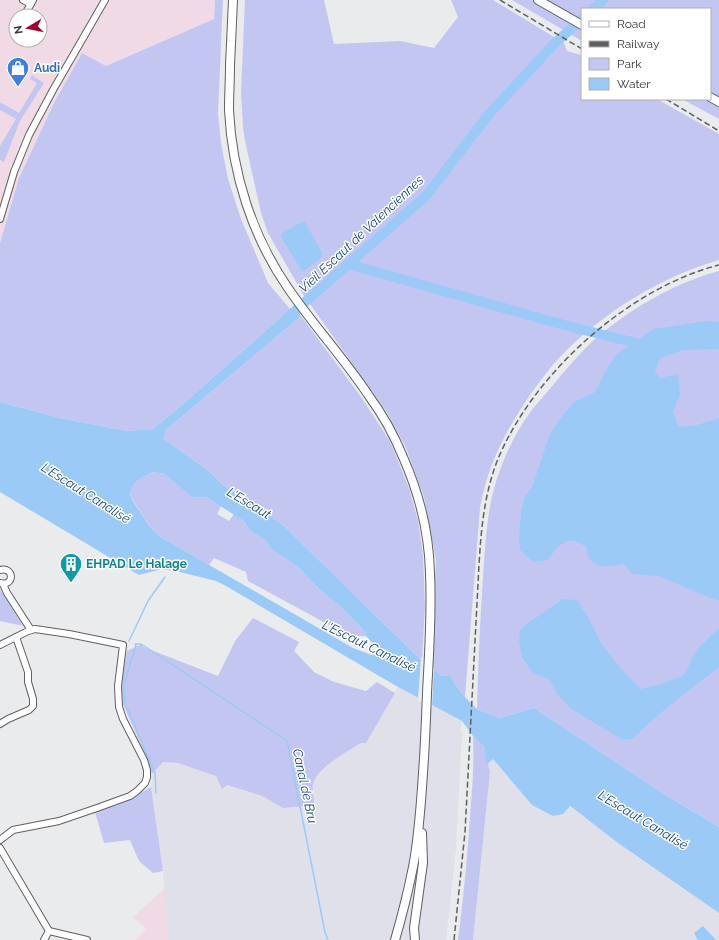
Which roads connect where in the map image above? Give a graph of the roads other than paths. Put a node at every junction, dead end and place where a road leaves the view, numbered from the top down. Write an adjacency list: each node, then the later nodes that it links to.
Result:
1 (23, 0): 4 (street)
2 (233, 0): 14 (main road)
3 (538, 0): 6 (main road)
4 (32, 2)
5 (103, 2): 7 (street)
6 (581, 24)
7 (0, 218)
8 (0, 570): 9 (street)
9 (2, 584): 10 (street)
10 (31, 630): 11 (street); 15 (street)
11 (16, 637): 12 (street); 13 (street)
12 (0, 645)
13 (0, 724)
14 (421, 800): 20 (main road); 21 (main road)
15 (0, 840)
16 (0, 848): 17 (street)
17 (49, 931): 18 (street); 19 (street)
18 (44, 940)
19 (87, 940)
20 (395, 940)
21 (415, 940)

